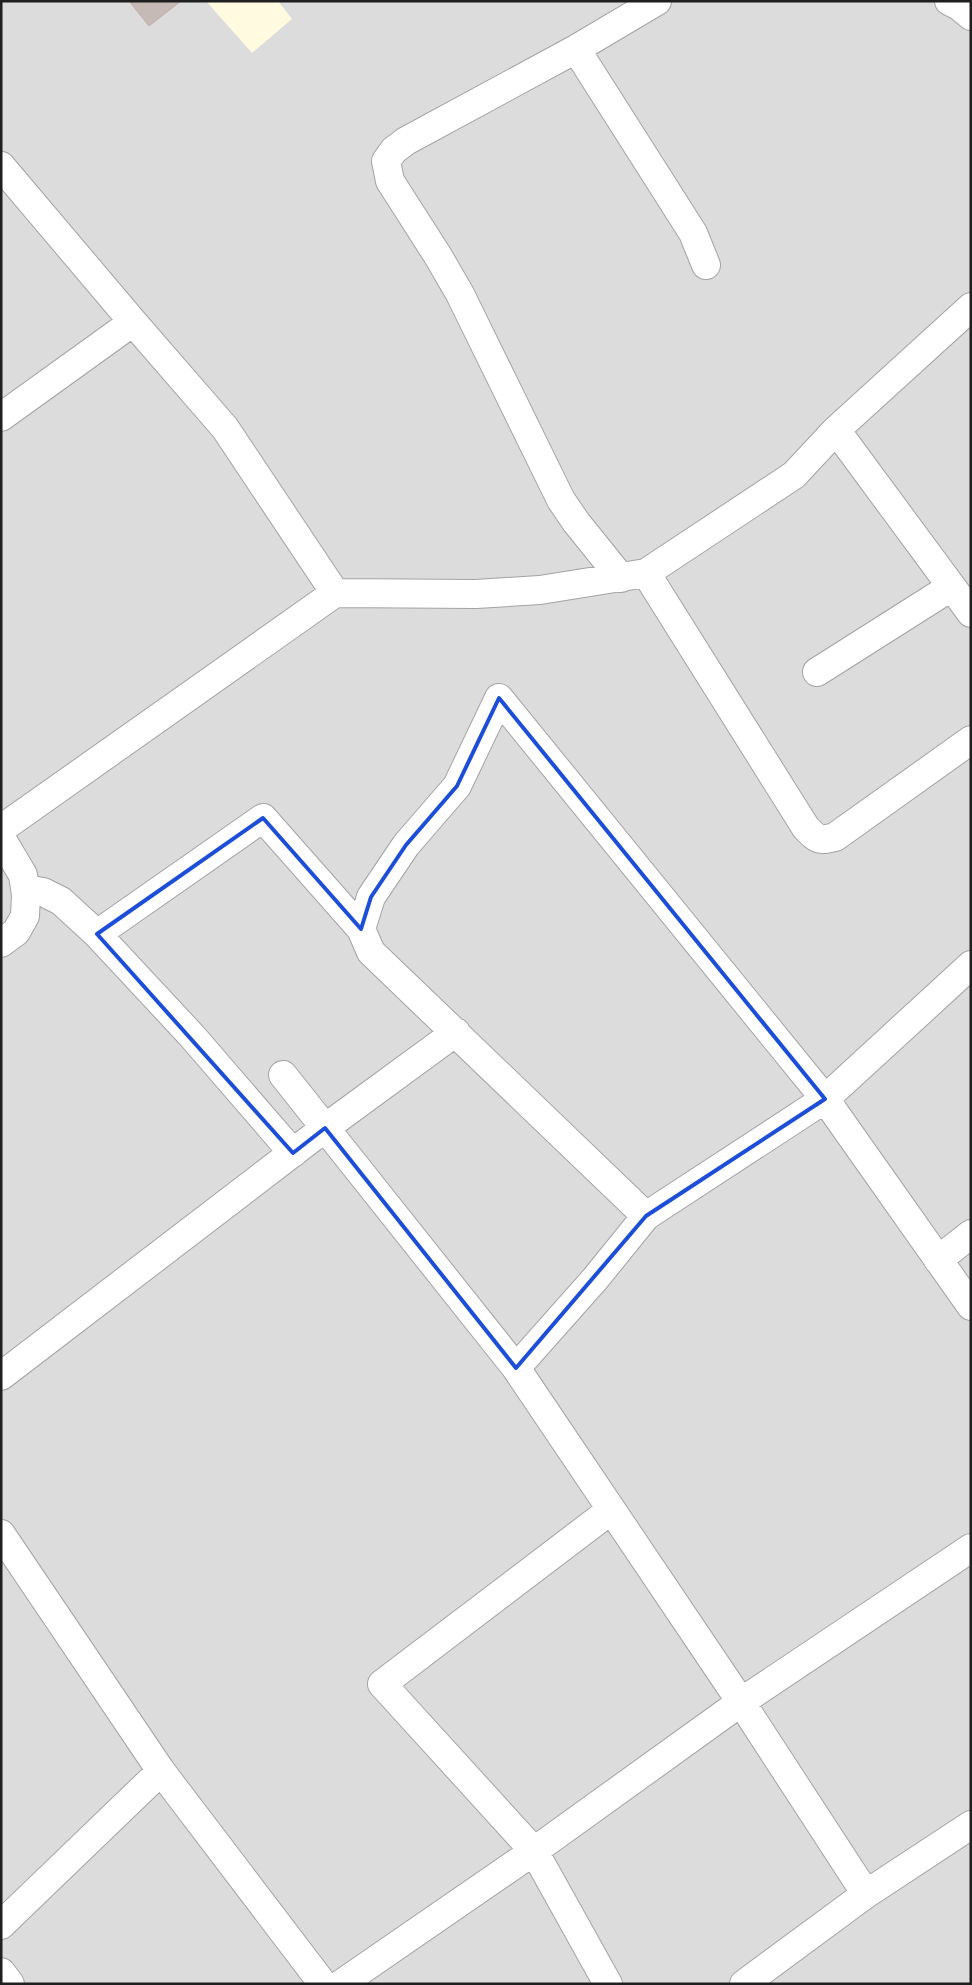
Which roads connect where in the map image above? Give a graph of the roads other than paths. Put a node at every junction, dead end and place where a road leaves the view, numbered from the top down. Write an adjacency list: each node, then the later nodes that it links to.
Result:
1 (657, 1): 4 (street)
2 (949, 1): 3 (street)
3 (971, 16)
4 (576, 49): 6 (street); 11 (street)
5 (1, 166): 8 (street)
6 (706, 265)
7 (971, 307): 10 (street)
8 (132, 322): 9 (street); 13 (street)
9 (1, 418)
10 (836, 430): 11 (street); 12 (street)
11 (633, 575): 13 (street); 16 (street)
12 (951, 587): 14 (street); 15 (street)
13 (334, 593): 17 (street)
14 (971, 612)
15 (817, 672)
16 (971, 740)
17 (1, 829)
18 (1, 838): 19 (street)
19 (25, 889): 21 (street); 22 (street)
20 (361, 929): 21 (street); 24 (street); 26 (street)
21 (97, 934): 28 (street)
22 (1, 943)
23 (971, 965): 26 (street)
24 (456, 1032): 27 (street); 29 (street)
25 (283, 1076): 27 (street)
26 (826, 1098): 29 (street); 31 (street)
27 (325, 1128): 28 (street); 33 (street)
28 (293, 1153): 34 (street)
29 (646, 1216): 33 (street)
30 (971, 1234): 31 (street)
31 (938, 1260): 32 (street)
32 (971, 1306)
33 (516, 1368): 35 (street)
34 (1, 1376)
35 (611, 1510): 38 (street); 41 (street)
36 (1, 1534): 39 (street)
37 (971, 1548): 38 (street)
38 (741, 1702): 41 (street); 42 (street)
39 (161, 1771): 43 (street); 46 (street)
40 (971, 1825): 42 (street)
41 (534, 1851): 47 (street); 48 (street)
42 (866, 1894): 49 (street)
43 (1, 1924)
44 (1, 1972): 45 (street)
45 (10, 1984)
46 (323, 1984)
47 (341, 1984)
48 (608, 1984)
49 (744, 1984)

